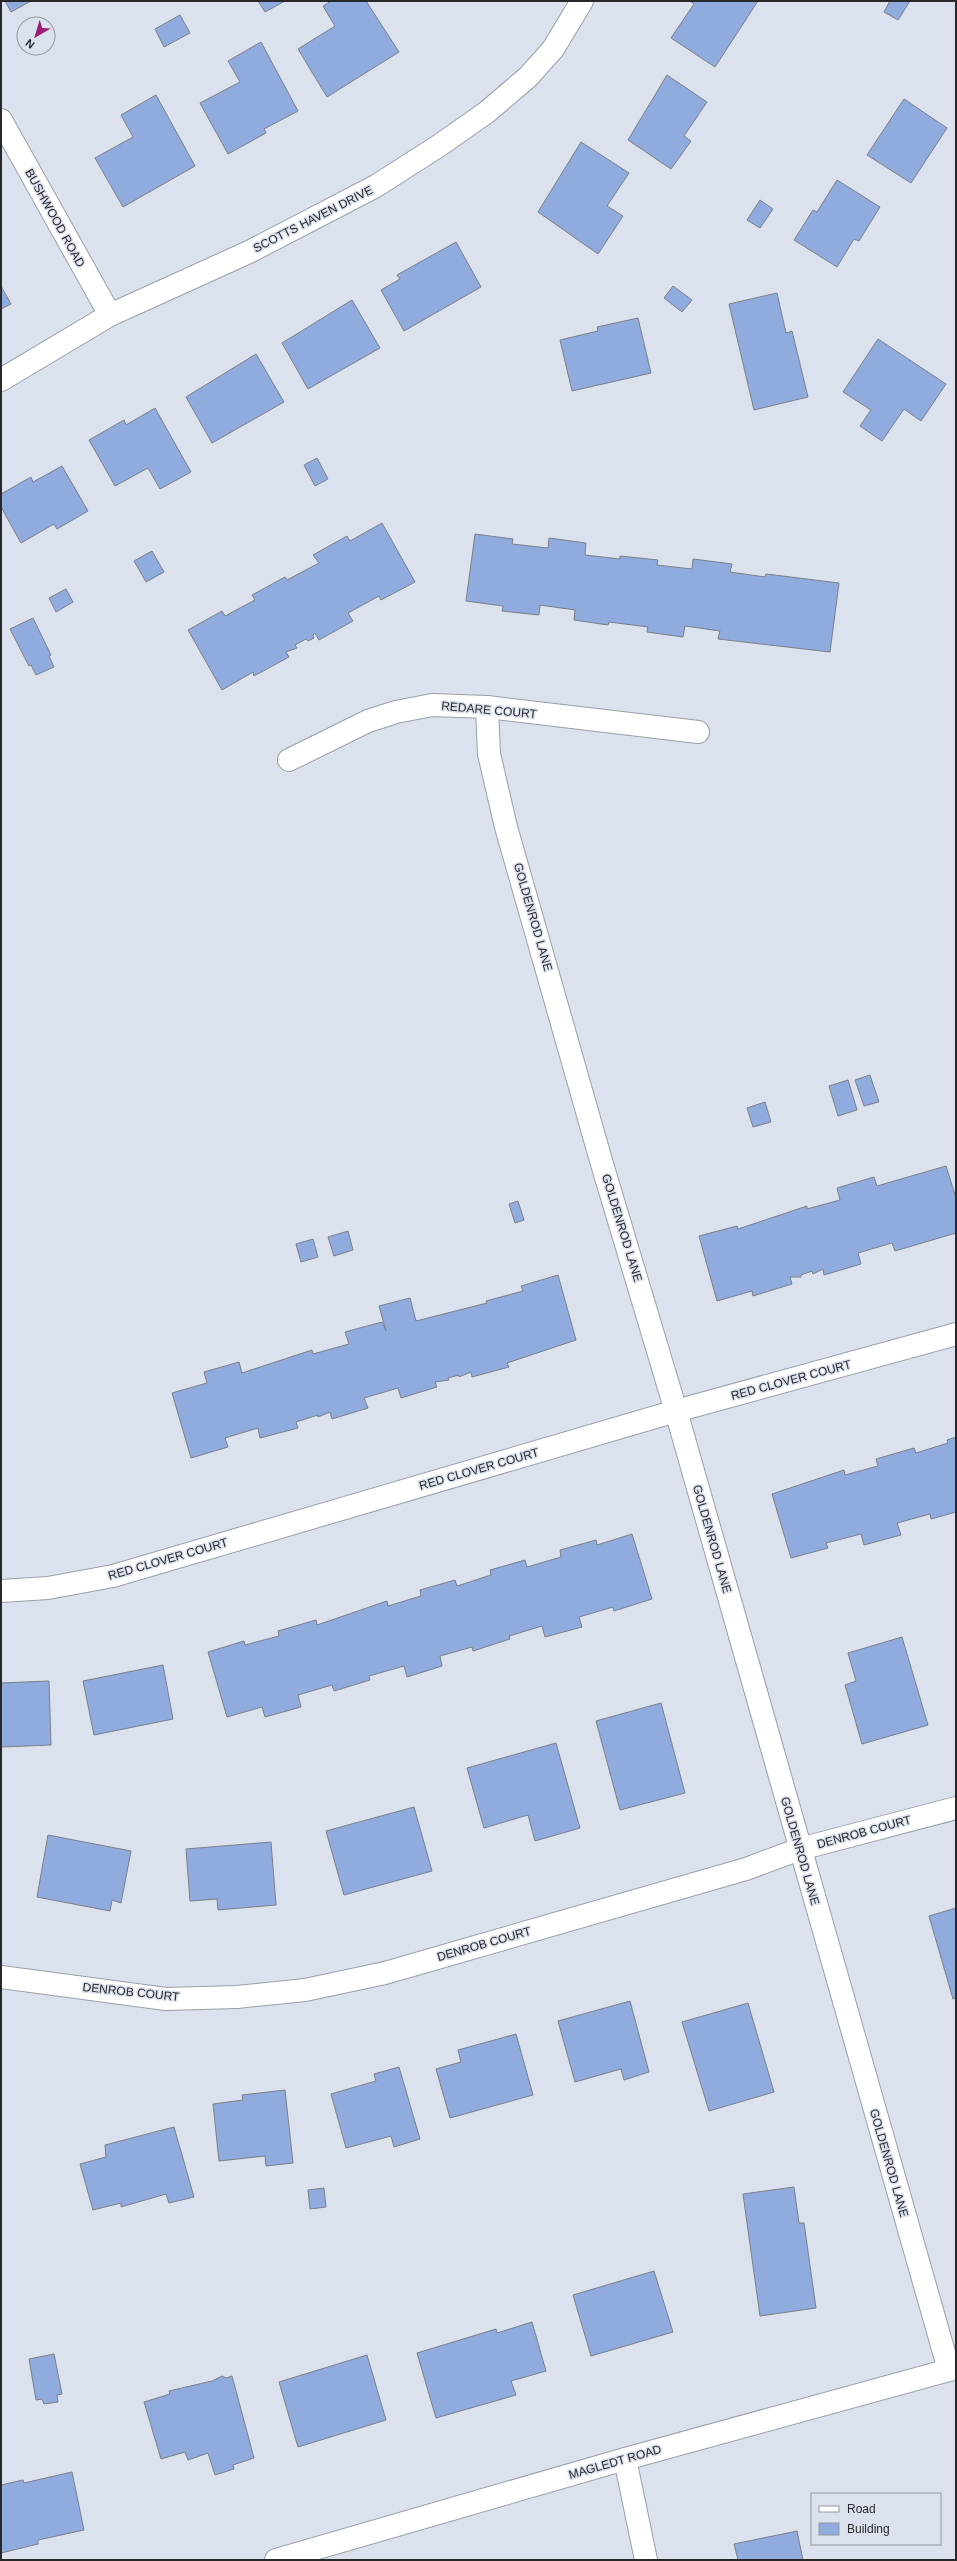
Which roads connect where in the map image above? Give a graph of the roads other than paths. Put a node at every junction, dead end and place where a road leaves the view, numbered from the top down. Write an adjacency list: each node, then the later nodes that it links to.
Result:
1 (582, 1): 3 (street, SCOTTS HAVEN DRIVE)
2 (1, 120): 3 (street, BUSHWOOD ROAD)
3 (110, 315): 4 (street, SCOTTS HAVEN DRIVE)
4 (1, 380)
5 (487, 707): 6 (street, REDARE COURT); 7 (street, REDARE COURT); 9 (street, GOLDENROD LANE)
6 (698, 732)
7 (289, 760)
8 (956, 1334): 9 (street, RED CLOVER COURT)
9 (676, 1411): 10 (street, RED CLOVER COURT); 12 (street, GOLDENROD LANE)
10 (1, 1591)
11 (956, 1808): 12 (street, DENROB COURT)
12 (800, 1849): 13 (street, DENROB COURT); 14 (street, GOLDENROD LANE)
13 (1, 1977)
14 (952, 2369): 15 (street, MAGLEDT ROAD)
15 (625, 2458): 16 (street, MAGLEDT ROAD); 17 (street)
16 (276, 2560)
17 (646, 2560)

